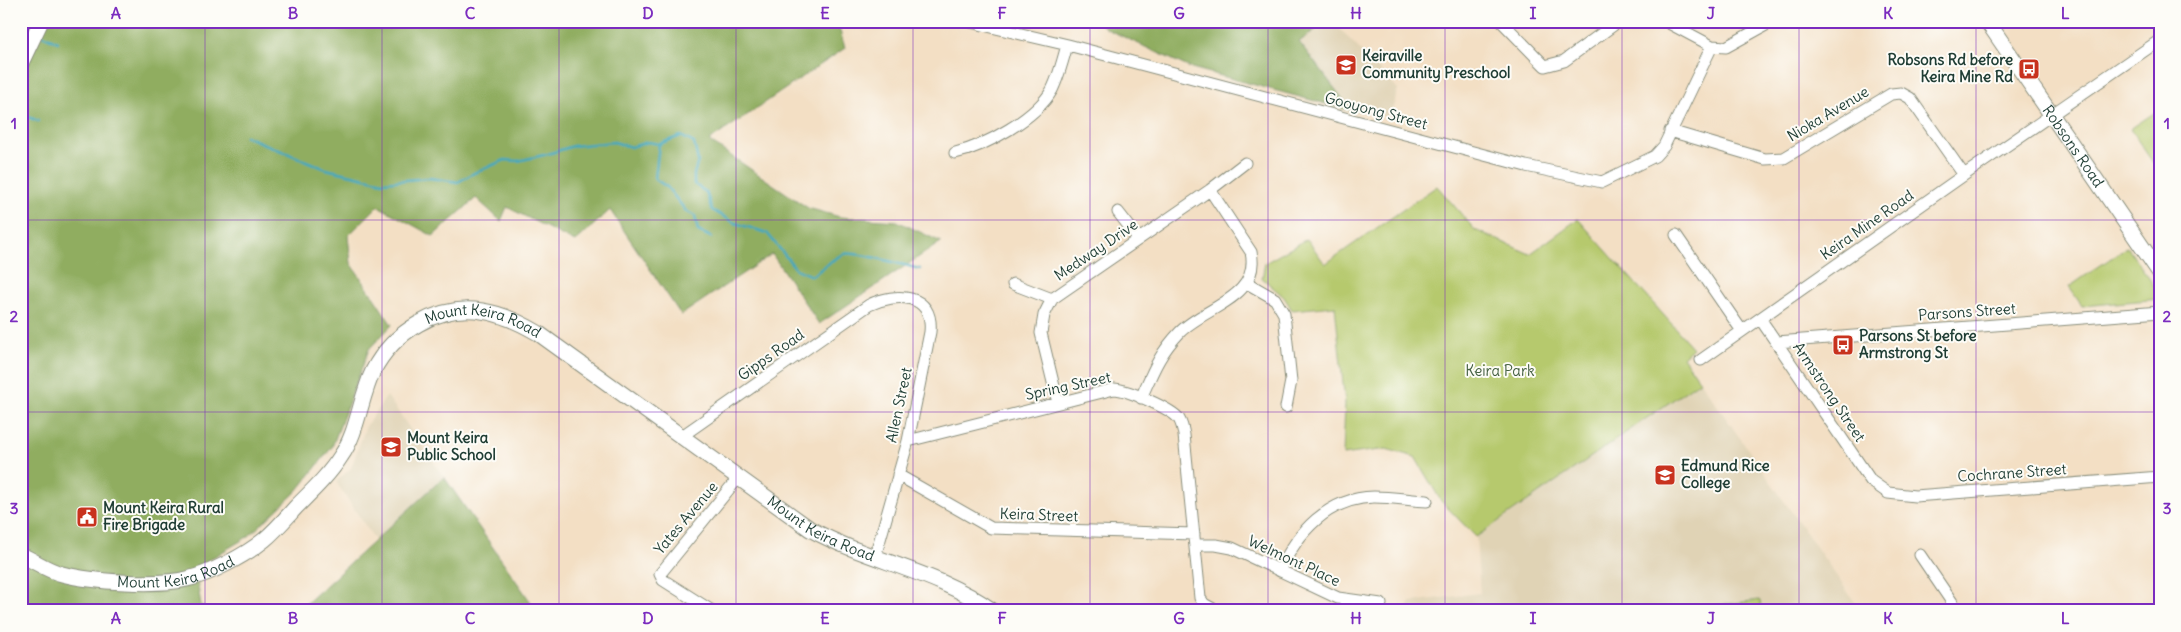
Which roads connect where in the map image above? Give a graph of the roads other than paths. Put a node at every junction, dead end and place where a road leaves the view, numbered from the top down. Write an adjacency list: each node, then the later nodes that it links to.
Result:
1 (966, 21): 9 (street, Gooyong Street)
2 (1501, 21): 3 (street)
3 (1619, 21)
4 (1665, 21): 10 (street)
5 (1773, 21): 10 (street)
6 (1987, 21): 12 (main road, Robsons Road)
7 (37, 29): 11 (main road)
8 (2160, 40): 12 (street, Keira Mine Road)
9 (1067, 45): 13 (street, Gooyong Street); 14 (street)
10 (1712, 46): 13 (street, Gooyong Street)
11 (21, 63)
12 (2052, 115): 16 (street, Keira Mine Road); 21 (main road, Robsons Road)
13 (1670, 131): 16 (street, Nioka Avenue)
14 (955, 153)
15 (1245, 163): 17 (street, Medway Drive)
16 (1964, 175): 27 (street, Keira Mine Road)
17 (1210, 190): 20 (street, Medway Drive); 22 (street)
18 (1118, 212): 20 (street)
19 (1676, 235): 28 (street)
20 (1139, 239): 24 (street, Medway Drive)
21 (2158, 266)
22 (1247, 283): 31 (street); 33 (street)
23 (1013, 284): 24 (street)
24 (1052, 299): 32 (street, Medway Drive)
25 (878, 301): 34 (street, Gipps Road); 35 (street, Allen Street)
26 (2160, 312): 29 (street, Parsons Street)
27 (1760, 320): 28 (street, Keira Mine Road); 29 (street, Armstrong Street)
28 (1742, 331): 30 (street, Keira Mine Road)
29 (1777, 342): 39 (street, Armstrong Street)
30 (1701, 360)
31 (1141, 398): 32 (street, Spring Street); 41 (street, Spring Street)
32 (1058, 403): 35 (street, Spring Street)
33 (1286, 407)
34 (682, 436): 38 (main road, Mount Keira Road); 42 (main road, Mount Keira Road)
35 (908, 440): 36 (street, Allen Street)
36 (898, 475): 41 (street, Keira Street); 44 (street, Allen Street)
37 (2160, 477): 39 (street, Cochrane Street)
38 (738, 478): 44 (main road, Mount Keira Road); 47 (street, Yates Avenue)
39 (1871, 482)
40 (1427, 501): 45 (street)
41 (1194, 539): 45 (street, Welmont Place); 49 (street, Spring Street)
42 (21, 555)
43 (1920, 555): 50 (street)
44 (876, 557): 48 (main road, Mount Keira Road)
45 (1280, 571): 46 (street, Welmont Place)
46 (1381, 604)
47 (712, 611)
48 (993, 611)
49 (1217, 611)
50 (1958, 611)

